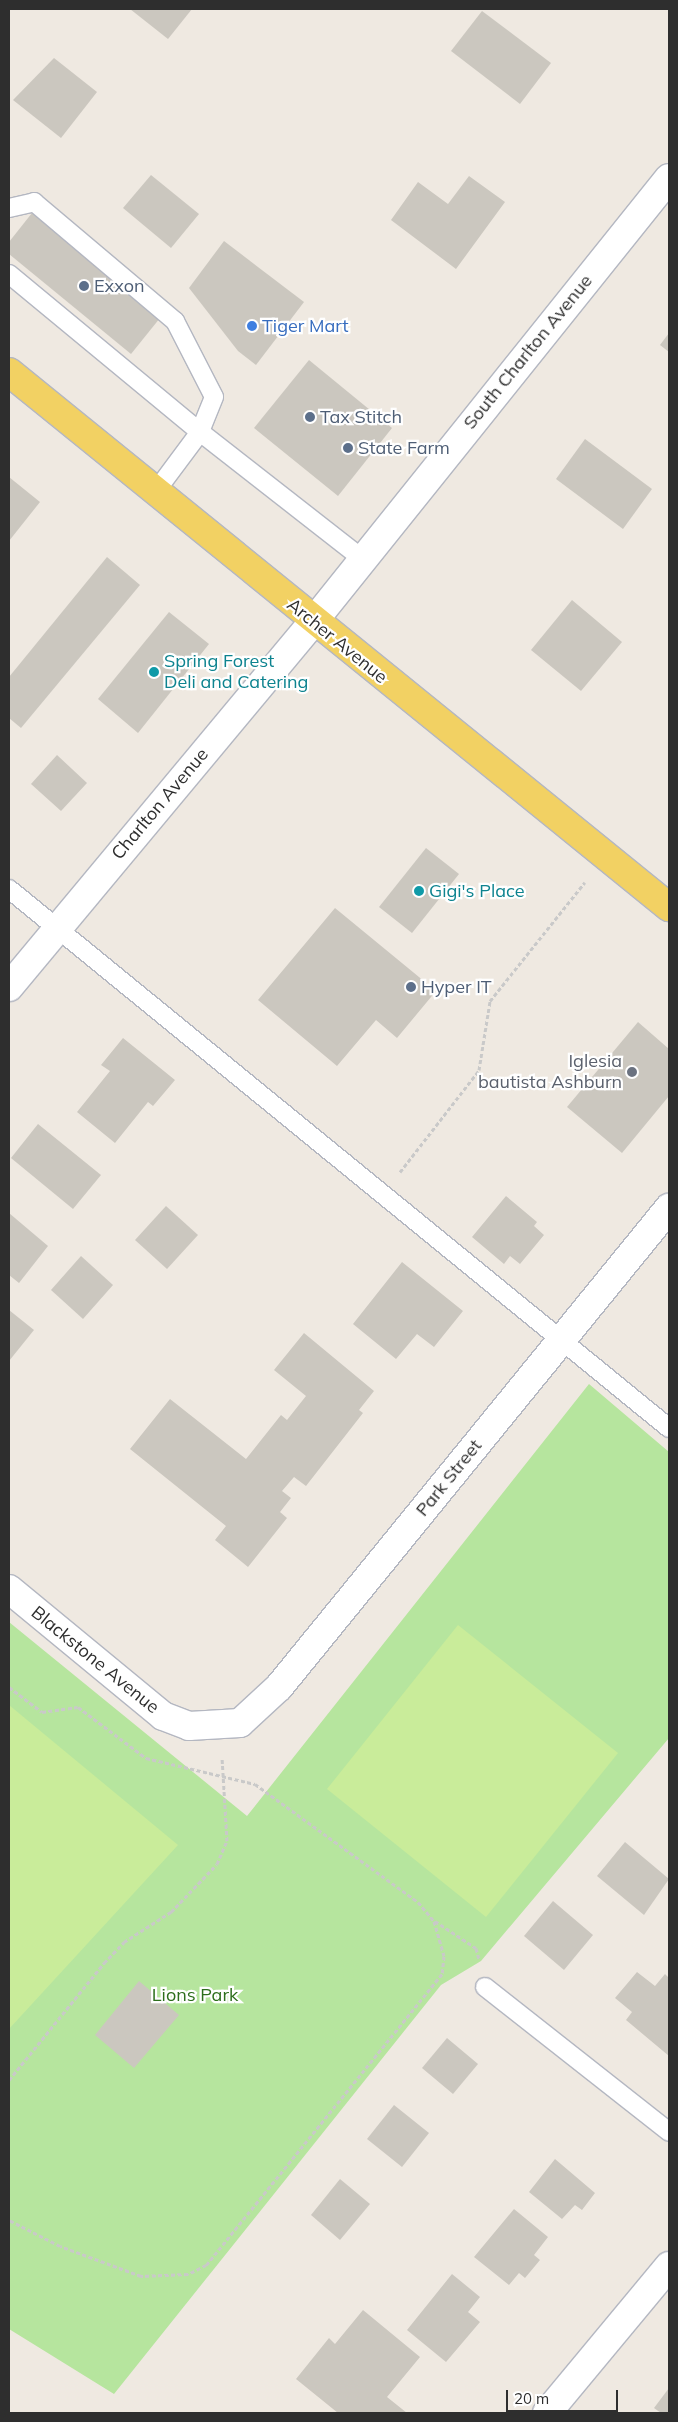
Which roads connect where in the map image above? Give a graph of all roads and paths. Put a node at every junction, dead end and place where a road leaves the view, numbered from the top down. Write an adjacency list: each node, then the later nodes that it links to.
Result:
1 (669, 178): 7 (street, South Charlton Avenue)
2 (9, 208): 5 (lane)
3 (9, 274): 5 (lane)
4 (9, 372): 6 (main road, Archer Avenue)
5 (200, 432): 6 (lane); 7 (lane)
6 (156, 490): 8 (main road, Archer Avenue)
7 (361, 558): 8 (street, South Charlton Avenue)
8 (313, 622): 9 (main road, Archer Avenue); 12 (street, Charlton Avenue)
9 (606, 857): 11 (main road, Archer Avenue); 14 (path)
10 (9, 889): 12 (lane)
11 (669, 907)
12 (56, 928): 13 (street, Charlton Avenue); 14 (lane)
13 (9, 987)
14 (383, 1194): 16 (lane)
15 (669, 1208): 16 (street, Park Street)
16 (562, 1340): 17 (lane); 20 (street, Park Street)
17 (669, 1428)
18 (9, 1589): 20 (street, Blackstone Avenue)
19 (9, 1686): 21 (path)
20 (215, 1727): 21 (path)
21 (226, 1778): 22 (path); 24 (path)
22 (434, 1921): 23 (path); 26 (path)
23 (485, 1987): 25 (lane)
24 (9, 2080)
25 (669, 2132)
26 (9, 2220)
27 (669, 2266): 28 (street)
28 (547, 2413)

